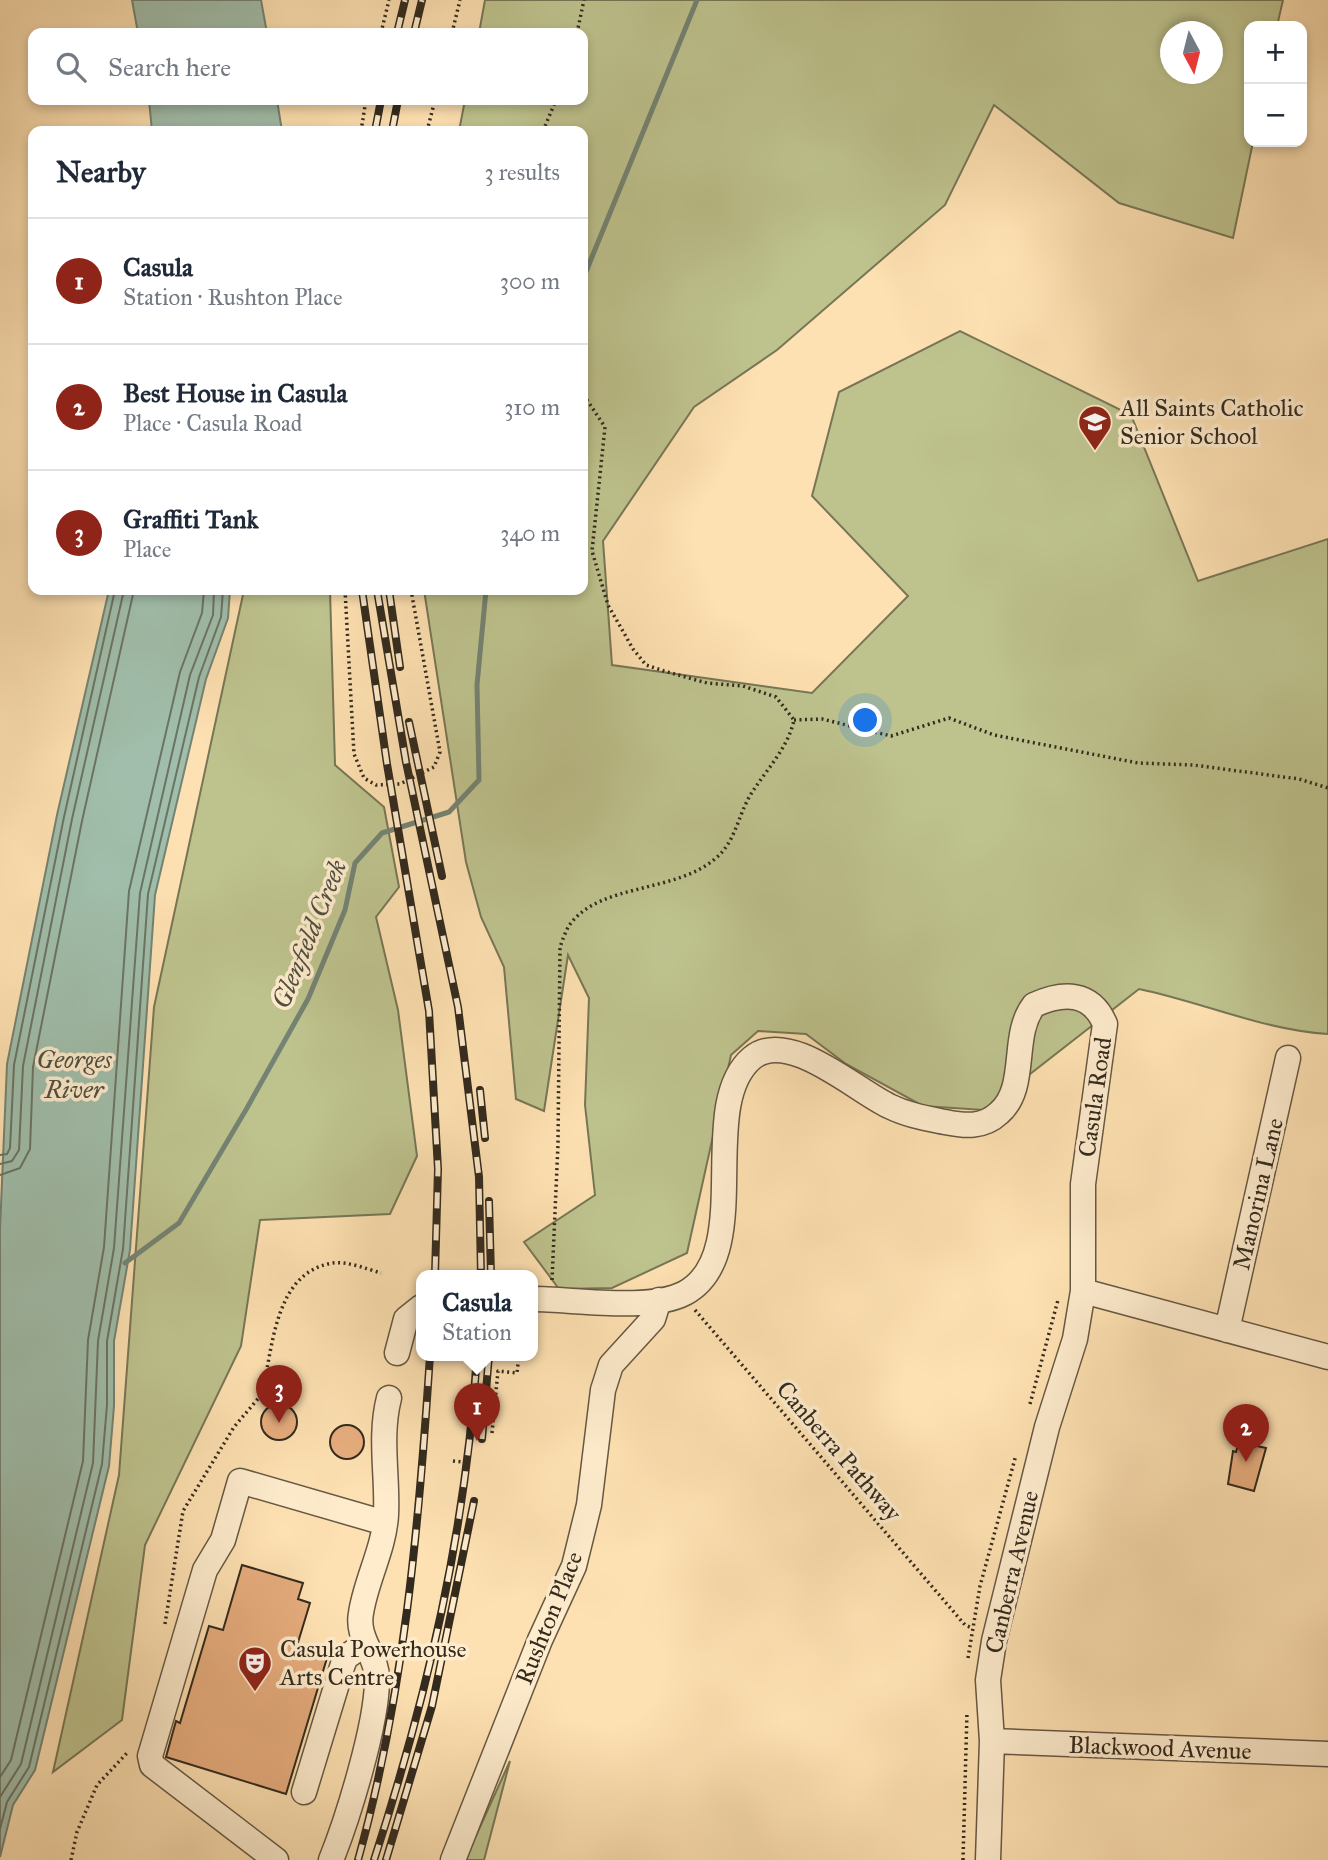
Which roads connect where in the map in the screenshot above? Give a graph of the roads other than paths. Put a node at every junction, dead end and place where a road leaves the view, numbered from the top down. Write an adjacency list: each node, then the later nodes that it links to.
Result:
1 (1288, 1058): 6 (street, Manorina Lane)
2 (1083, 1291): 4 (street, Casula Road); 6 (street); 12 (street, Canberra Avenue)
3 (542, 1292): 4 (street)
4 (659, 1300): 17 (street, Rushton Place)
5 (416, 1311): 7 (street)
6 (1227, 1330): 8 (street)
7 (397, 1353)
8 (1328, 1357)
9 (389, 1398): 10 (street)
10 (385, 1523): 11 (street); 15 (street)
11 (365, 1644): 14 (street); 16 (street)
12 (992, 1741): 13 (street, Blackwood Avenue); 18 (street, Canberra Avenue)
13 (1328, 1754)
14 (304, 1792)
15 (275, 1860)
16 (331, 1860)
17 (453, 1860)
18 (988, 1860)

